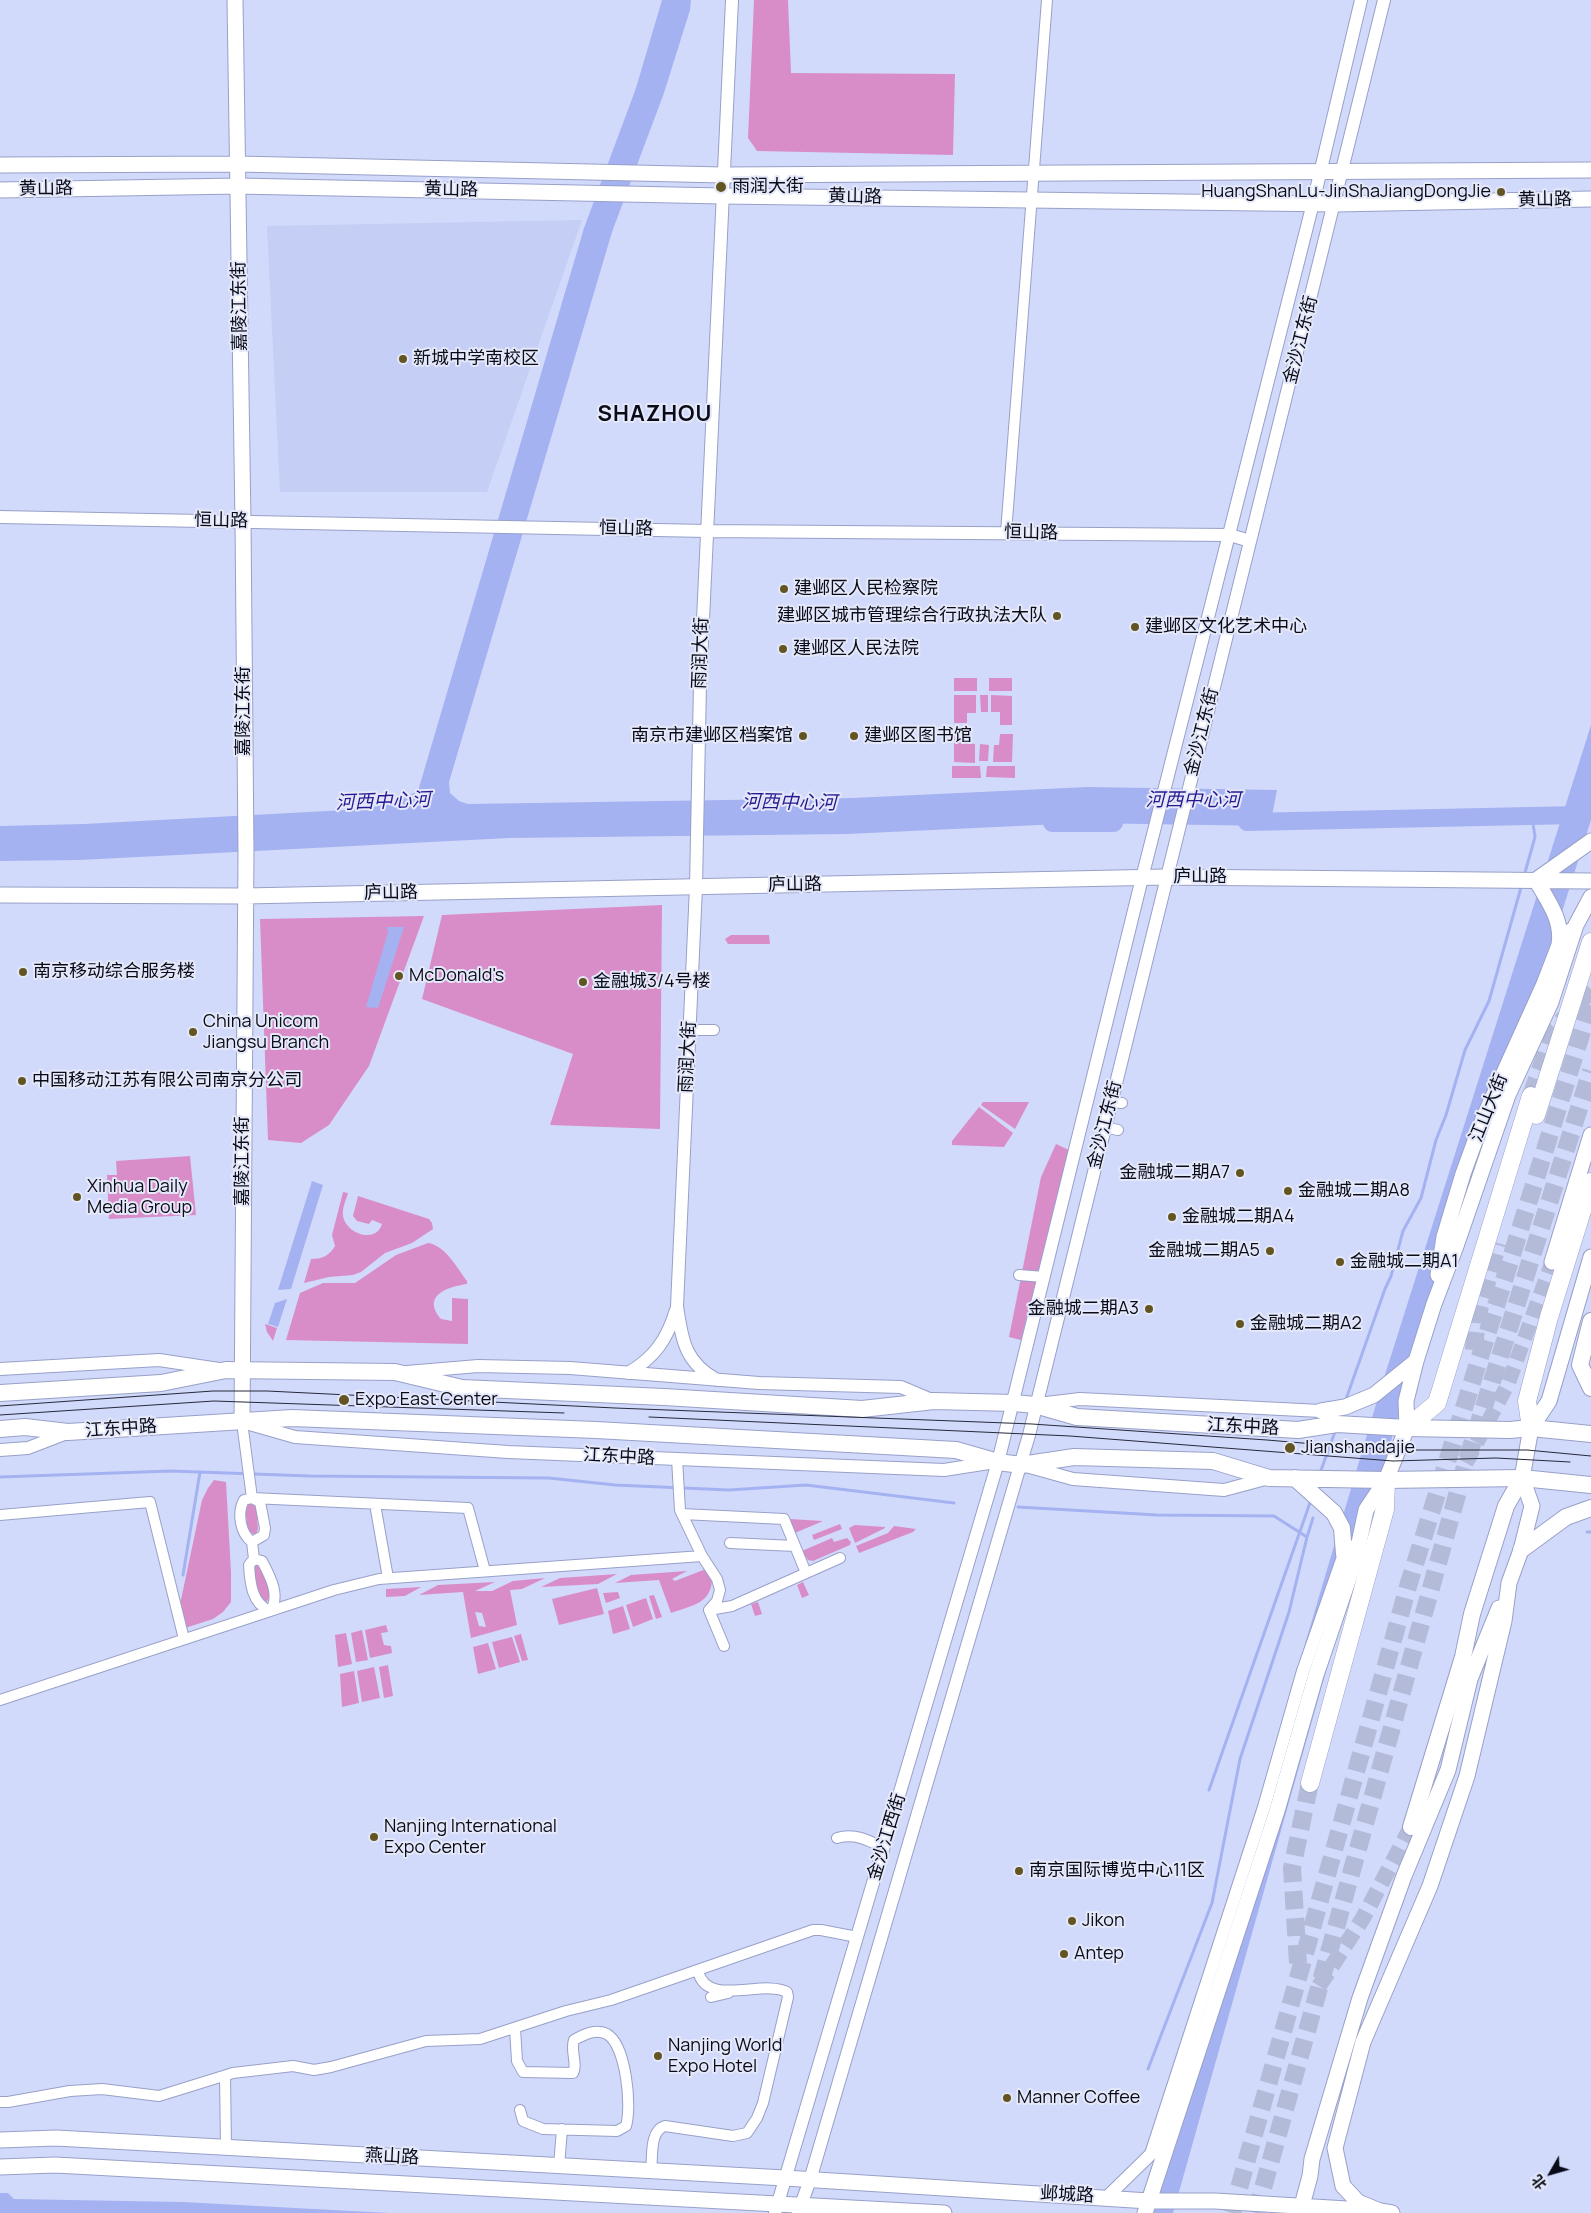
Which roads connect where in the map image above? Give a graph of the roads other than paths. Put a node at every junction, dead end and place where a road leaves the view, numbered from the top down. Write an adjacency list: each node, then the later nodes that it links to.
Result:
1 (235, 0): 6 (main road, 嘉陵江东街)
2 (732, 0): 12 (street, 雨润大街)
3 (1047, 0): 9 (street)
4 (1361, 0): 10 (street, 金沙江东街)
5 (1384, 0): 11 (street, 金沙江东街)
6 (238, 164): 7 (main road, 黄山路); 12 (main road, 黄山路); 13 (main road, 嘉陵江东街)
7 (0, 165)
8 (1591, 170): 11 (main road, 黄山路)
9 (1033, 173): 10 (main road, 黄山路); 12 (main road, 黄山路); 16 (street)
10 (1320, 173): 11 (main road, 黄山路); 18 (street, 金沙江东街)
11 (1342, 173): 19 (street, 金沙江东街)
12 (723, 175): 15 (street, 雨润大街)
13 (238, 186): 14 (main road, 黄山路); 15 (main road, 黄山路); 21 (main road, 嘉陵江东街)
14 (0, 190)
15 (722, 196): 16 (main road, 黄山路); 22 (street, 雨润大街)
16 (1031, 199): 18 (main road, 黄山路); 23 (street)
17 (1591, 200): 19 (main road, 黄山路)
18 (1313, 203): 19 (main road, 黄山路); 24 (street, 金沙江东街)
19 (1335, 204): 25 (street, 金沙江东街)
20 (0, 518): 21 (street, 恒山路)
21 (243, 521): 22 (street, 恒山路); 33 (main road, 嘉陵江东街)
22 (707, 531): 23 (street, 恒山路); 31 (street, 雨润大街)
23 (1006, 532): 24 (street, 恒山路)
24 (1230, 535): 25 (street, 恒山路); 28 (street, 金沙江东街)
25 (1250, 541): 27 (street, 金沙江东街)
26 (1591, 841): 29 (main road)
27 (1166, 877): 28 (main road, 庐山路); 29 (main road, 庐山路); 41 (street, 金沙江东街)
28 (1142, 878): 31 (main road, 庐山路); 49 (street, 金沙江东街)
29 (1536, 880): 30 (main road, 庐山路); 37 (main road)
30 (1591, 881)
31 (696, 887): 33 (main road, 庐山路); 38 (street, 雨润大街)
32 (0, 895): 33 (main road, 庐山路)
33 (245, 896): 55 (main road, 嘉陵江东街)
34 (1591, 897): 35 (main road, 江山大街)
35 (1576, 925): 37 (main road, 江山大街); 50 (main road, 江山大街)
36 (1591, 942): 45 (highway)
37 (1559, 945): 50 (main road, 江山大街)
38 (690, 1030): 39 (street); 51 (street, 雨润大街)
39 (714, 1030)
40 (1531, 1096): 67 (highway)
41 (1104, 1127): 42 (street); 63 (street, 金沙江东街)
42 (1118, 1130)
43 (1591, 1134): 47 (main road)
44 (1591, 1182): 68 (highway)
45 (1498, 1243)
46 (1591, 1258): 68 (main road)
47 (1552, 1262)
48 (1019, 1275): 49 (street)
49 (1044, 1277): 62 (street, 金沙江东街)
50 (1434, 1304): 53 (main road, 江山大街)
51 (677, 1306): 57 (street); 58 (street)
52 (1591, 1321): 59 (main road)
53 (1416, 1361): 64 (main road); 67 (main road, 江山大街)
54 (0, 1369): 55 (street, 江东中路)
55 (234, 1371): 56 (main road, 江东中路); 60 (main road, 江东中路); 65 (main road, 嘉陵江东街)
56 (395, 1372): 57 (street, 江东中路); 61 (main road, 江东中路)
57 (628, 1374): 58 (street, 江东中路)
58 (717, 1380): 61 (street, 江东中路)
59 (1591, 1388)
60 (0, 1393)
61 (934, 1400): 62 (main road, 江东中路)
62 (1014, 1403): 63 (main road, 江东中路); 74 (street, 金沙江东街)
63 (1035, 1405): 64 (street); 66 (main road, 江东中路); 75 (street, 金沙江东街)
64 (1321, 1411): 66 (street)
65 (242, 1422): 70 (main road, 江东中路); 73 (street, 江东中路); 74 (main road, 江东中路); 81 (street)
66 (1337, 1424): 67 (main road, 江东中路)
67 (1407, 1428): 68 (main road, 江东中路); 79 (main road, 江山大街)
68 (1531, 1428): 71 (main road, 江东中路); 78 (main road)
69 (0, 1429): 70 (main road, 江东中路)
70 (68, 1432): 72 (street)
71 (1587, 1434)
72 (0, 1450)
73 (677, 1460): 74 (street, 江东中路); 84 (street)
74 (998, 1462): 75 (main road, 江东中路); 107 (street, 金沙江西街)
75 (1021, 1465): 76 (main road, 江东中路); 76 (street, 江东中路); 123 (street, 金沙江西街)
76 (1269, 1478): 77 (main road, 江东中路)
77 (1295, 1478): 79 (main road, 江东中路); 91 (main road)
78 (1522, 1478): 79 (main road, 江东中路); 80 (main road, 江东中路); 90 (main road); 105 (main road)
79 (1386, 1480): 86 (main road, 江山大街); 104 (highway)
80 (1591, 1485)
81 (252, 1498): 82 (street); 87 (street); 87 (street)
82 (376, 1504): 95 (street); 97 (street)
83 (1591, 1508): 90 (main road)
84 (682, 1514): 89 (street); 92 (street)
85 (0, 1515): 101 (street)
86 (1362, 1524): 91 (street); 125 (main road, 江山大街)
87 (252, 1542): 94 (street)
88 (730, 1543): 89 (street)
89 (795, 1546): 96 (street)
90 (1522, 1550): 98 (main road)
91 (1344, 1554): 124 (street)
92 (702, 1556): 95 (street); 99 (street)
93 (840, 1558): 96 (street)
94 (254, 1559): 100 (street); 100 (street)
95 (484, 1571): 97 (street)
96 (806, 1573): 99 (street)
97 (388, 1578): 100 (street)
98 (1509, 1583): 128 (main road); 129 (main road)
99 (710, 1610): 102 (street)
100 (270, 1611): 101 (street)
101 (184, 1639): 103 (street)
102 (724, 1646)
103 (0, 1700)
104 (1310, 1783)
105 (1411, 1827)
106 (837, 1838): 107 (street)
107 (884, 1848): 108 (street, 金沙江西街)
108 (857, 1937): 109 (street); 122 (street, 金沙江西街)
109 (698, 1971): 110 (street); 112 (street)
110 (734, 1991): 111 (street); 121 (street)
111 (711, 1997)
112 (515, 2028): 113 (street); 116 (street)
113 (225, 2076): 114 (street); 118 (street)
114 (0, 2102)
115 (520, 2110): 116 (street)
116 (562, 2129): 119 (street)
117 (0, 2140): 118 (main road, 燕山路)
118 (226, 2148): 119 (main road, 燕山路)
119 (559, 2166): 121 (main road, 燕山路)
120 (0, 2167): 126 (main road, 燕山路)
121 (651, 2171): 122 (main road, 燕山路)
122 (784, 2178): 123 (main road, 邺城路); 126 (street, 金沙江西街)
123 (810, 2180): 124 (main road, 邺城路); 127 (street, 金沙江西街)
124 (1106, 2198): 125 (main road, 邺城路)
125 (1147, 2207): 128 (main road, 邺城路)
126 (776, 2208): 127 (main road)
127 (800, 2209): 130 (main road)
128 (1301, 2210): 129 (main road, 邺城路)
129 (1386, 2212)
130 (944, 2213)

